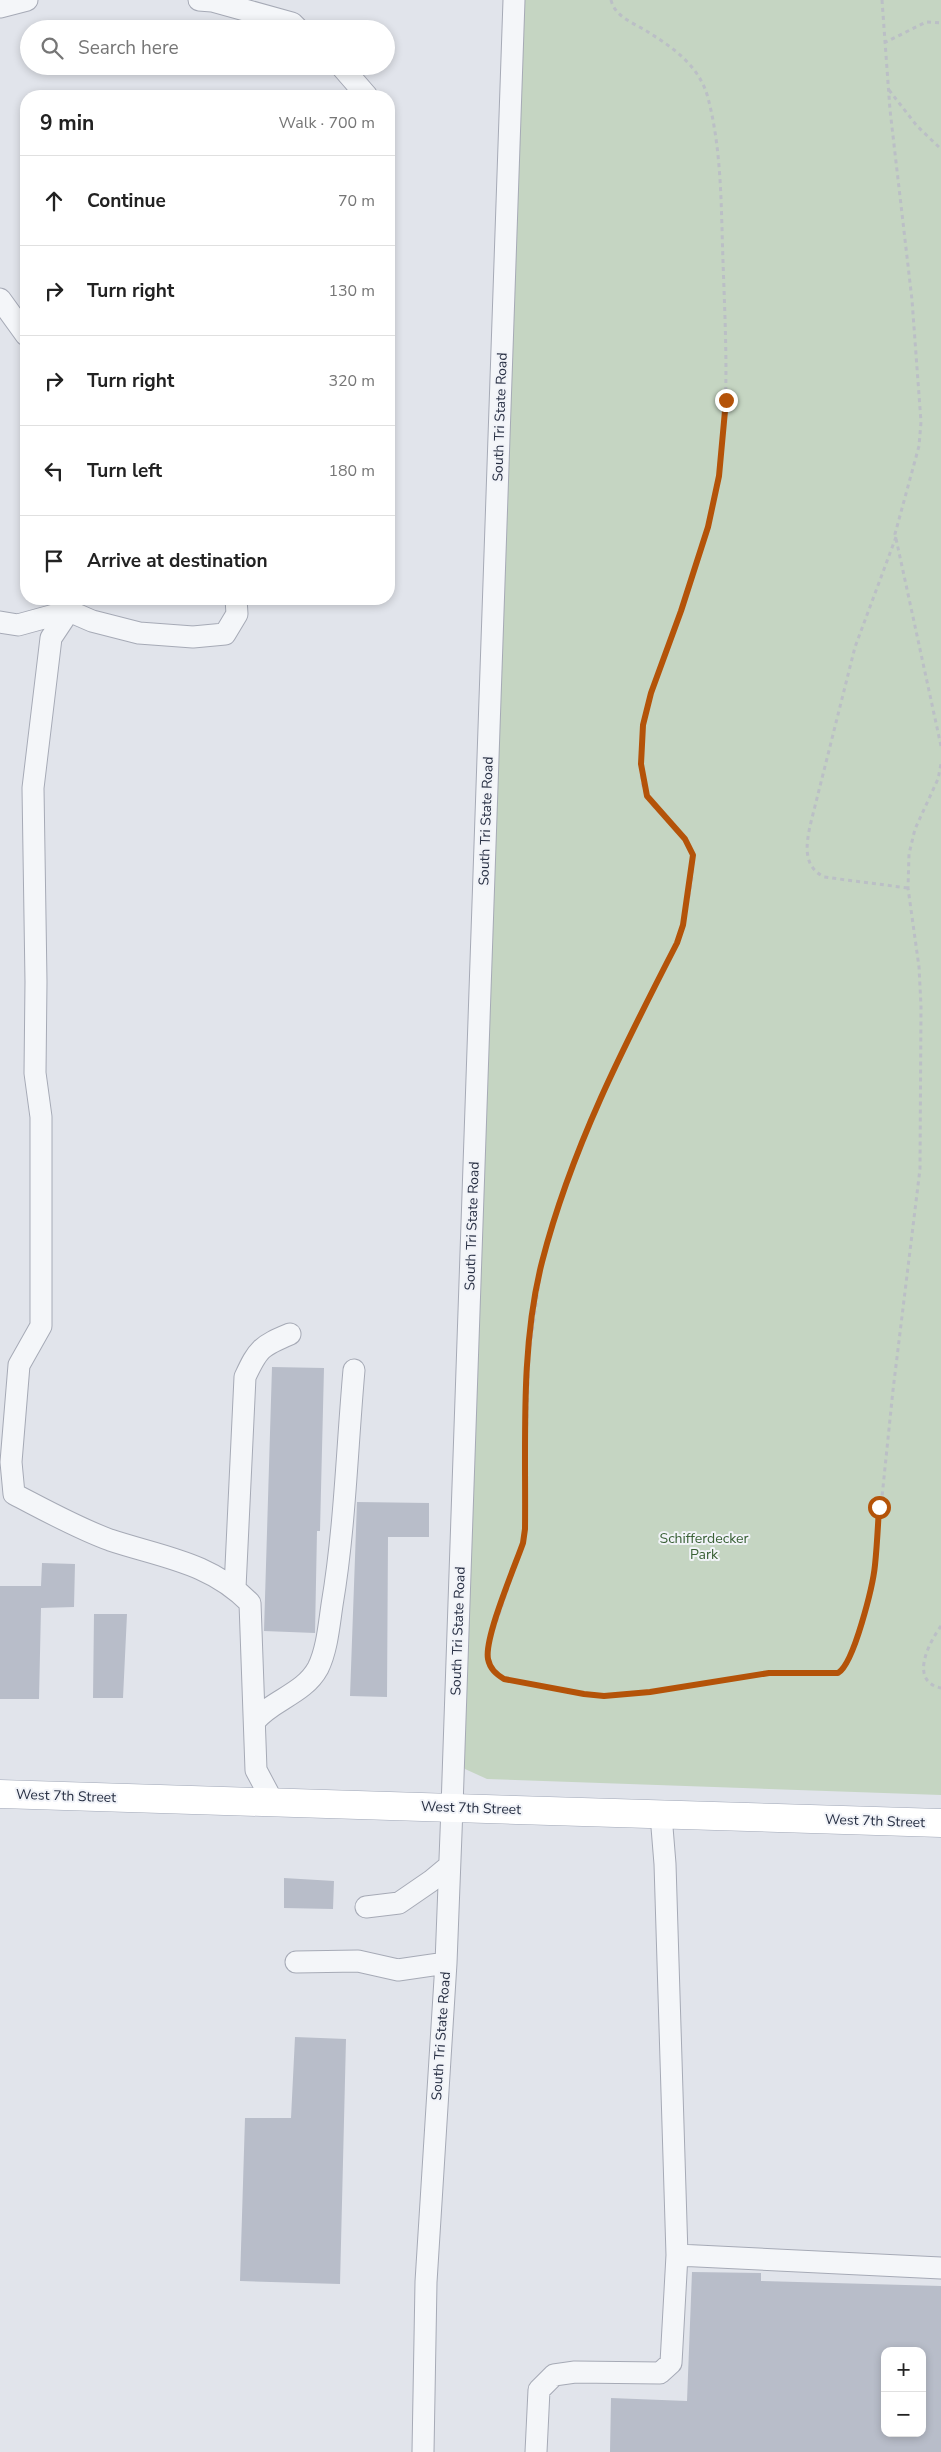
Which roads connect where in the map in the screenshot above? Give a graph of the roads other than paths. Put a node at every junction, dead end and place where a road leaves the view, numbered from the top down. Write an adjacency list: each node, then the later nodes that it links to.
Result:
1 (27, 0): 4 (street)
2 (199, 0): 5 (street)
3 (514, 0): 19 (street, South Tri State Road)
4 (0, 7)
5 (281, 20)
6 (349, 75): 7 (street)
7 (362, 90)
8 (0, 299): 9 (street)
9 (20, 327)
10 (71, 605): 11 (street); 12 (street); 15 (street)
11 (236, 605)
12 (0, 622)
13 (290, 1334): 15 (street)
14 (354, 1370): 16 (street)
15 (235, 1588): 16 (street)
16 (254, 1721): 18 (street)
17 (0, 1794): 18 (main road, West 7th Street)
18 (273, 1802): 19 (main road, West 7th Street)
19 (452, 1807): 20 (main road, West 7th Street); 22 (street, South Tri State Road)
20 (661, 1814): 21 (main road, West 7th Street); 26 (street)
21 (941, 1823)
22 (449, 1866): 23 (street); 25 (street, South Tri State Road)
23 (366, 1907)
24 (296, 1962): 25 (street)
25 (446, 1963): 28 (street, South Tri State Road)
26 (677, 2255): 27 (street); 29 (street)
27 (941, 2268)
28 (423, 2452)
29 (536, 2452)

